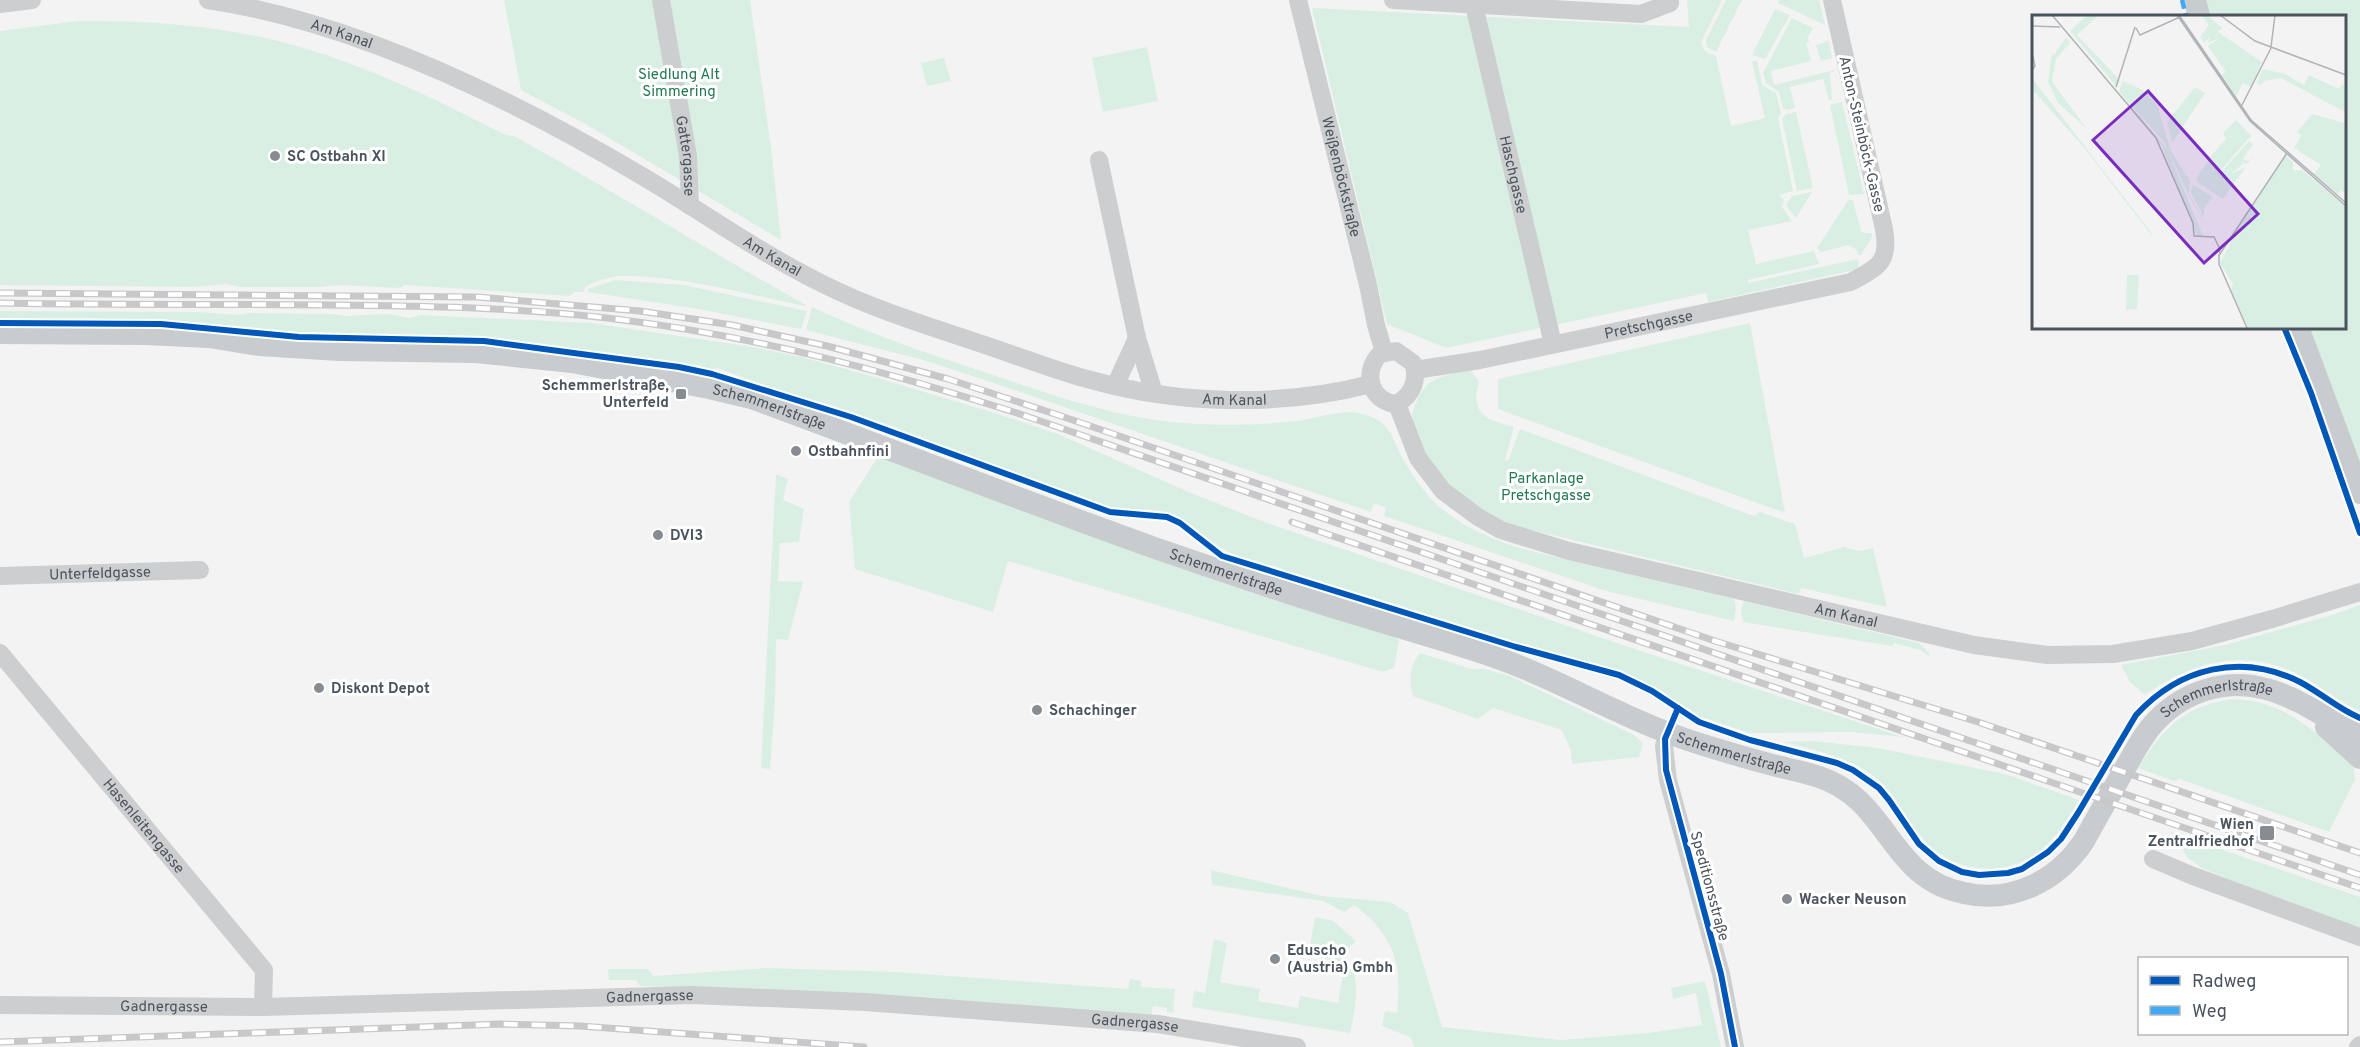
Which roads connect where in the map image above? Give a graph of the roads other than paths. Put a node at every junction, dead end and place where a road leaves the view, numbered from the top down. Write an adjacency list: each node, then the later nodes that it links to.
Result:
1 (32, 0): 9 (street)
2 (208, 0): 12 (street, Am Kanal)
3 (661, 0): 15 (street, Gattergasse)
4 (1298, 0): 21 (street, Weißenböckstraße)
5 (1393, 0): 11 (street)
6 (1832, 0): 16 (street, Anton-Steinböck-Gasse)
7 (2196, 0): 13 (main road)
8 (1670, 3): 10 (street)
9 (0, 4)
10 (1558, 4): 11 (street)
11 (1474, 5): 20 (street, Haschgasse)
12 (288, 8): 15 (street, Am Kanal)
13 (2199, 15)
14 (1099, 160): 19 (street)
15 (690, 206): 24 (street, Am Kanal)
16 (1879, 266): 20 (street, Pretschgasse)
17 (2298, 328): 27 (main road)
18 (0, 333): 33 (main road, Schemmerlstraße)
19 (1137, 338): 24 (street); 25 (street)
20 (1553, 344): 22 (street, Pretschgasse)
21 (1384, 352): 22 (street); 23 (street)
22 (1415, 370): 26 (street)
23 (1371, 384): 25 (street, Am Kanal); 26 (street)
24 (1115, 386): 25 (street, Am Kanal)
25 (1154, 393)
26 (1396, 404): 30 (street, Am Kanal)
27 (2360, 493)
28 (200, 570): 29 (street, Unterfeldgasse)
29 (0, 576)
30 (2360, 592)
31 (0, 653): 39 (street, Hasenleitengasse)
32 (2303, 706): 33 (main road, Schemmerlstraße); 34 (main road); 35 (main road)
33 (1668, 733): 41 (street, Speditionsstraße)
34 (2360, 736)
35 (2360, 758)
36 (2153, 859): 37 (street)
37 (2360, 938)
38 (0, 1005): 39 (street, Gadnergasse)
39 (263, 1007): 40 (street, Gadnergasse)
40 (1297, 1047)
41 (1736, 1047)

